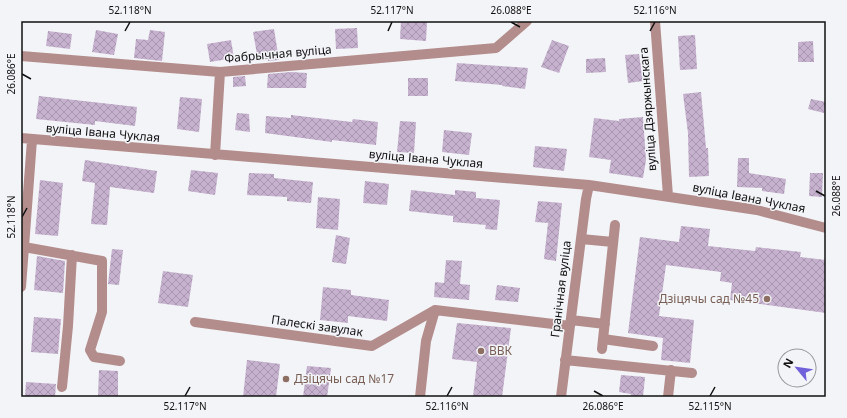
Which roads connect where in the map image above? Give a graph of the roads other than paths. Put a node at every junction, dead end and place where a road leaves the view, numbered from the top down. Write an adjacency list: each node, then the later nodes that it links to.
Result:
1 (527, 21): 4 (street, Фабрычная вуліца)
2 (655, 21): 9 (street, вуліца Дзяржынскага)
3 (21, 56): 4 (street, Фабрычная вуліца)
4 (220, 72): 7 (street)
5 (21, 138): 6 (street, вуліца Івана Чуклая)
6 (32, 140): 7 (street, вуліца Івана Чуклая); 14 (street)
7 (214, 155): 8 (street, вуліца Івана Чуклая)
8 (589, 185): 9 (street, вуліца Івана Чуклая); 12 (street, Гранічная вуліца)
9 (668, 196): 11 (street, вуліца Івана Чуклая)
10 (615, 225): 13 (street)
11 (826, 228)
12 (581, 239): 13 (street); 19 (street, Гранічная вуліца)
13 (613, 242): 20 (street)
14 (24, 247): 15 (street); 16 (street)
15 (72, 255): 23 (street); 26 (street)
16 (21, 287)
17 (435, 310): 18 (street, Палескі завулак); 19 (street); 27 (street)
18 (195, 322)
19 (570, 323): 20 (street); 22 (street, Гранічная вуліца)
20 (605, 324): 21 (street)
21 (653, 346)
22 (565, 360): 24 (street); 28 (street, Гранічная вуліца)
23 (120, 361)
24 (671, 370): 25 (street); 29 (street)
25 (692, 373)
26 (62, 387)
27 (420, 397)
28 (562, 397)
29 (668, 397)

